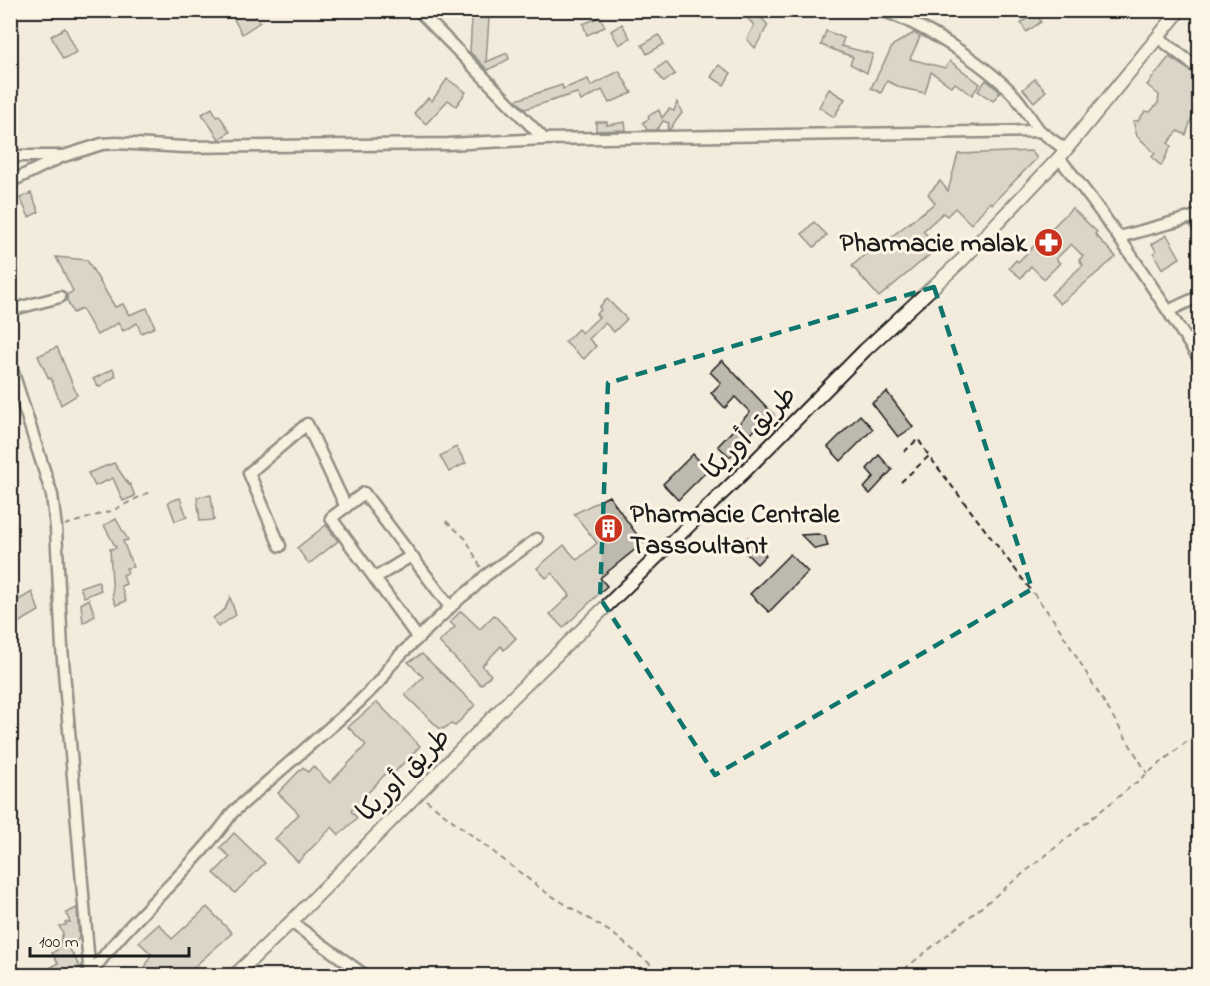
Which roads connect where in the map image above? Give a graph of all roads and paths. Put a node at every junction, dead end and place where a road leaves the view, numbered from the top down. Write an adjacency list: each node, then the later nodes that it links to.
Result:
1 (418, 10): 7 (street)
2 (881, 10): 6 (street)
3 (1180, 10): 4 (street, طريق أوريكا)
4 (1159, 38): 5 (street); 8 (street, طريق أوريكا)
5 (1200, 70)
6 (1040, 131): 7 (street); 8 (street)
7 (544, 139): 10 (street)
8 (1063, 154): 14 (street); 37 (street, طريق أوريكا)
9 (10, 156): 10 (street)
10 (64, 156): 11 (street)
11 (10, 182)
12 (1196, 216): 13 (street); 14 (street)
13 (1200, 229)
14 (1119, 237): 18 (street)
15 (1200, 296): 18 (street)
16 (60, 297): 17 (street)
17 (10, 310)
18 (1168, 311): 19 (street)
19 (1200, 360)
20 (10, 363): 27 (street)
21 (904, 452): 22 (path)
22 (928, 456): 23 (path); 36 (path)
23 (901, 482)
24 (148, 492): 27 (path)
25 (346, 507): 29 (street); 30 (street); 32 (street)
26 (446, 521): 31 (path)
27 (57, 528): 39 (street)
28 (537, 539): 31 (street)
29 (280, 546)
30 (411, 555): 32 (street); 33 (street)
31 (484, 576): 33 (street)
32 (375, 578): 34 (street)
33 (450, 607): 34 (street)
34 (418, 638): 39 (street)
35 (1200, 731): 36 (path)
36 (1147, 773): 43 (path)
37 (418, 793): 38 (street, طريق أوريكا); 42 (path)
38 (291, 922): 40 (street, طريق أوريكا); 41 (street)
39 (89, 975)
40 (234, 975)
41 (366, 975)
42 (665, 975)
43 (896, 975)

